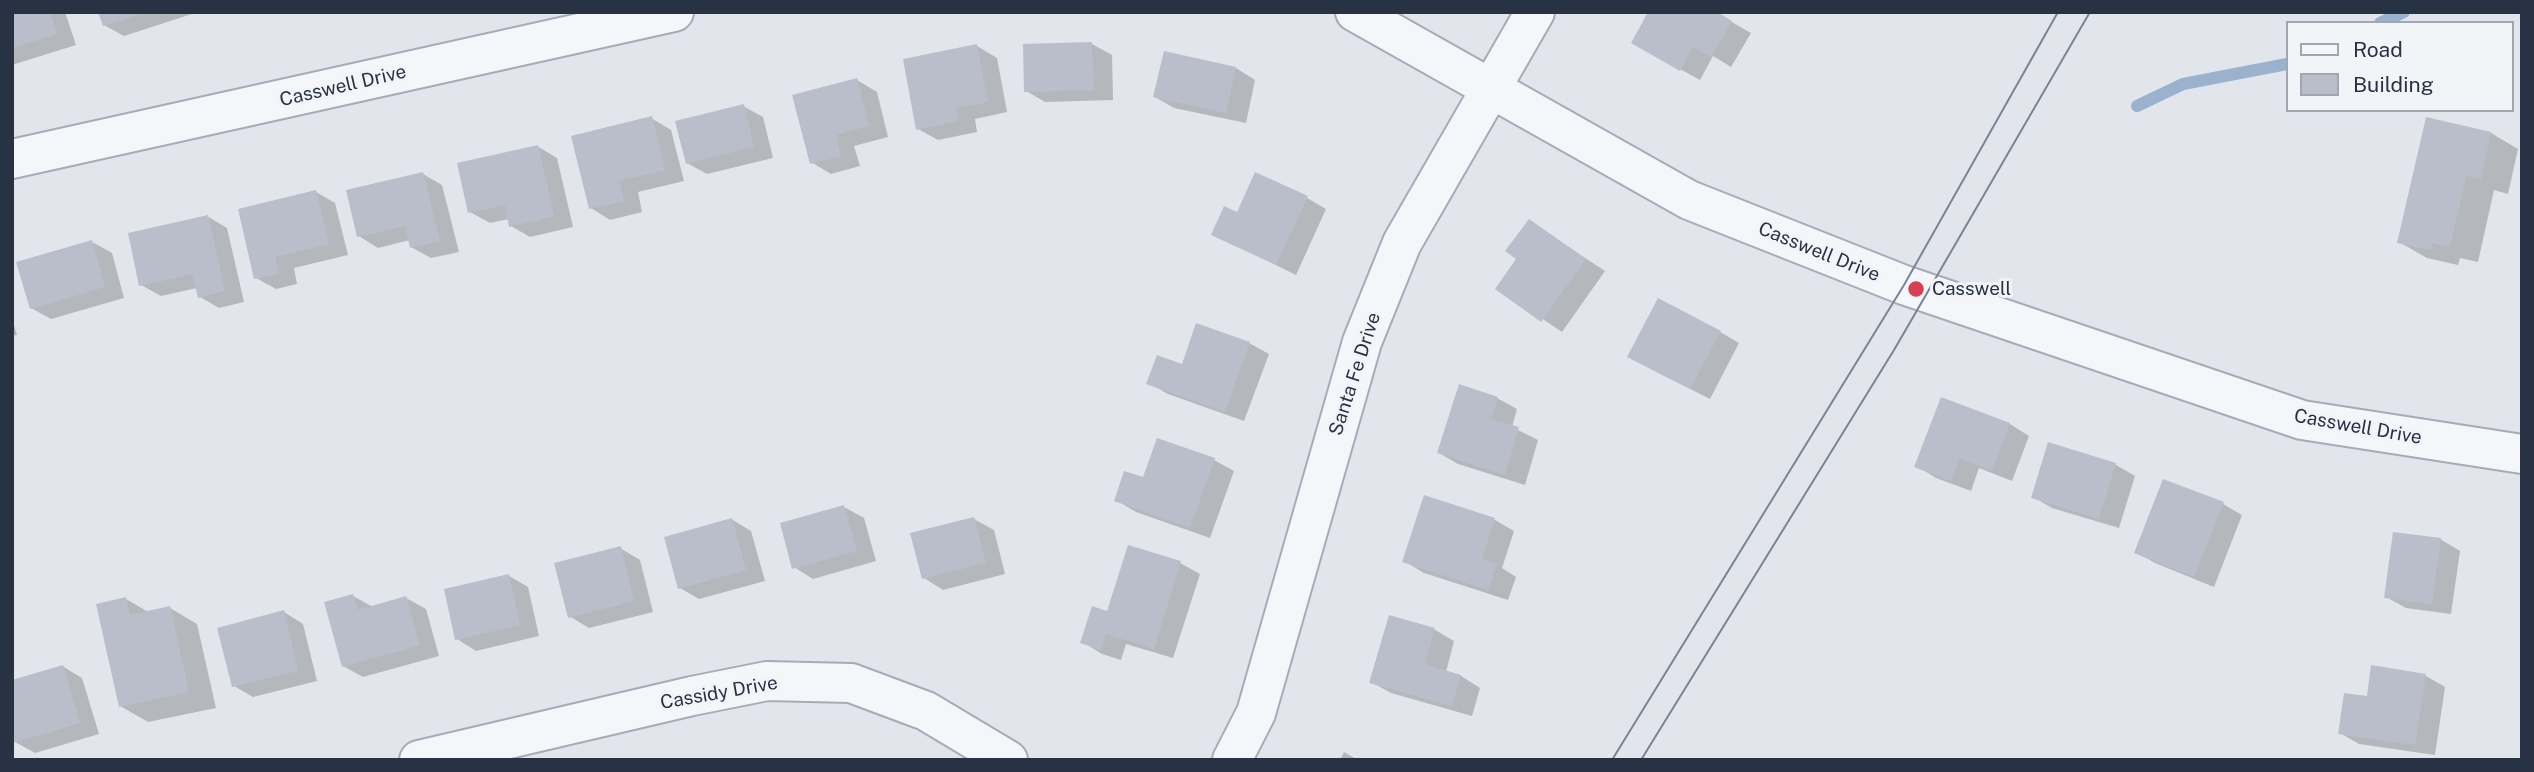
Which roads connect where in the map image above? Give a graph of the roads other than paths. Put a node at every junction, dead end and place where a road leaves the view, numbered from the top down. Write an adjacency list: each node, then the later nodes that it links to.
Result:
1 (674, 12): 5 (street, Casswell Drive)
2 (1355, 12): 4 (street, Casswell Drive)
3 (1535, 12): 4 (street, Santa Fe Drive)
4 (1490, 87): 6 (street, Casswell Drive); 9 (street, Santa Fe Drive)
5 (12, 159)
6 (2522, 454)
7 (419, 760): 8 (street, Cassidy Drive)
8 (1008, 760)
9 (1232, 760)

